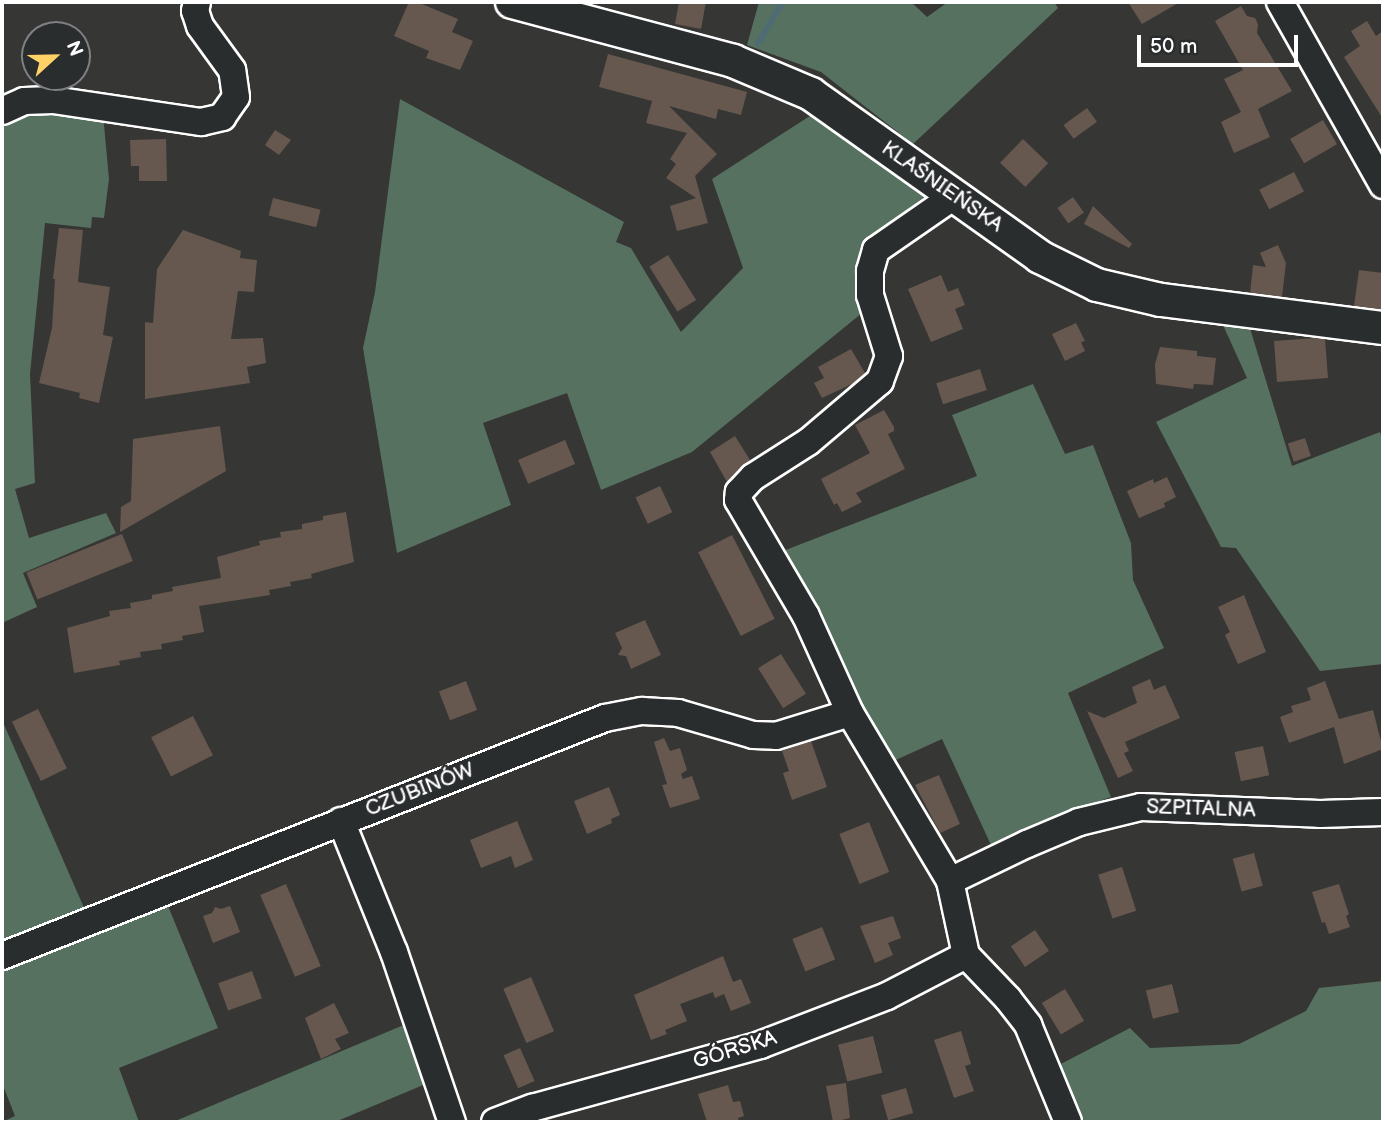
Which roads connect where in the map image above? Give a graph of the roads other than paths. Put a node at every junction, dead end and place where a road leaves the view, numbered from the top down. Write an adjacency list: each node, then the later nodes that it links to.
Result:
1 (197, 2): 4 (street)
2 (512, 2): 6 (street, KLAŚNIEŃSKA)
3 (1280, 2): 5 (street)
4 (2, 111)
5 (1383, 185)
6 (954, 195): 7 (street, KLAŚNIEŃSKA); 8 (street)
7 (1383, 328)
8 (850, 713): 10 (street, CZUBINÓW); 11 (street)
9 (1383, 812): 11 (street, SZPITALNA)
10 (341, 821): 13 (street, CZUBINÓW); 14 (street)
11 (950, 881): 12 (street)
12 (966, 955): 15 (street, GÓRSKA); 16 (street)
13 (2, 956)
14 (452, 1122)
15 (495, 1122)
16 (1068, 1122)

